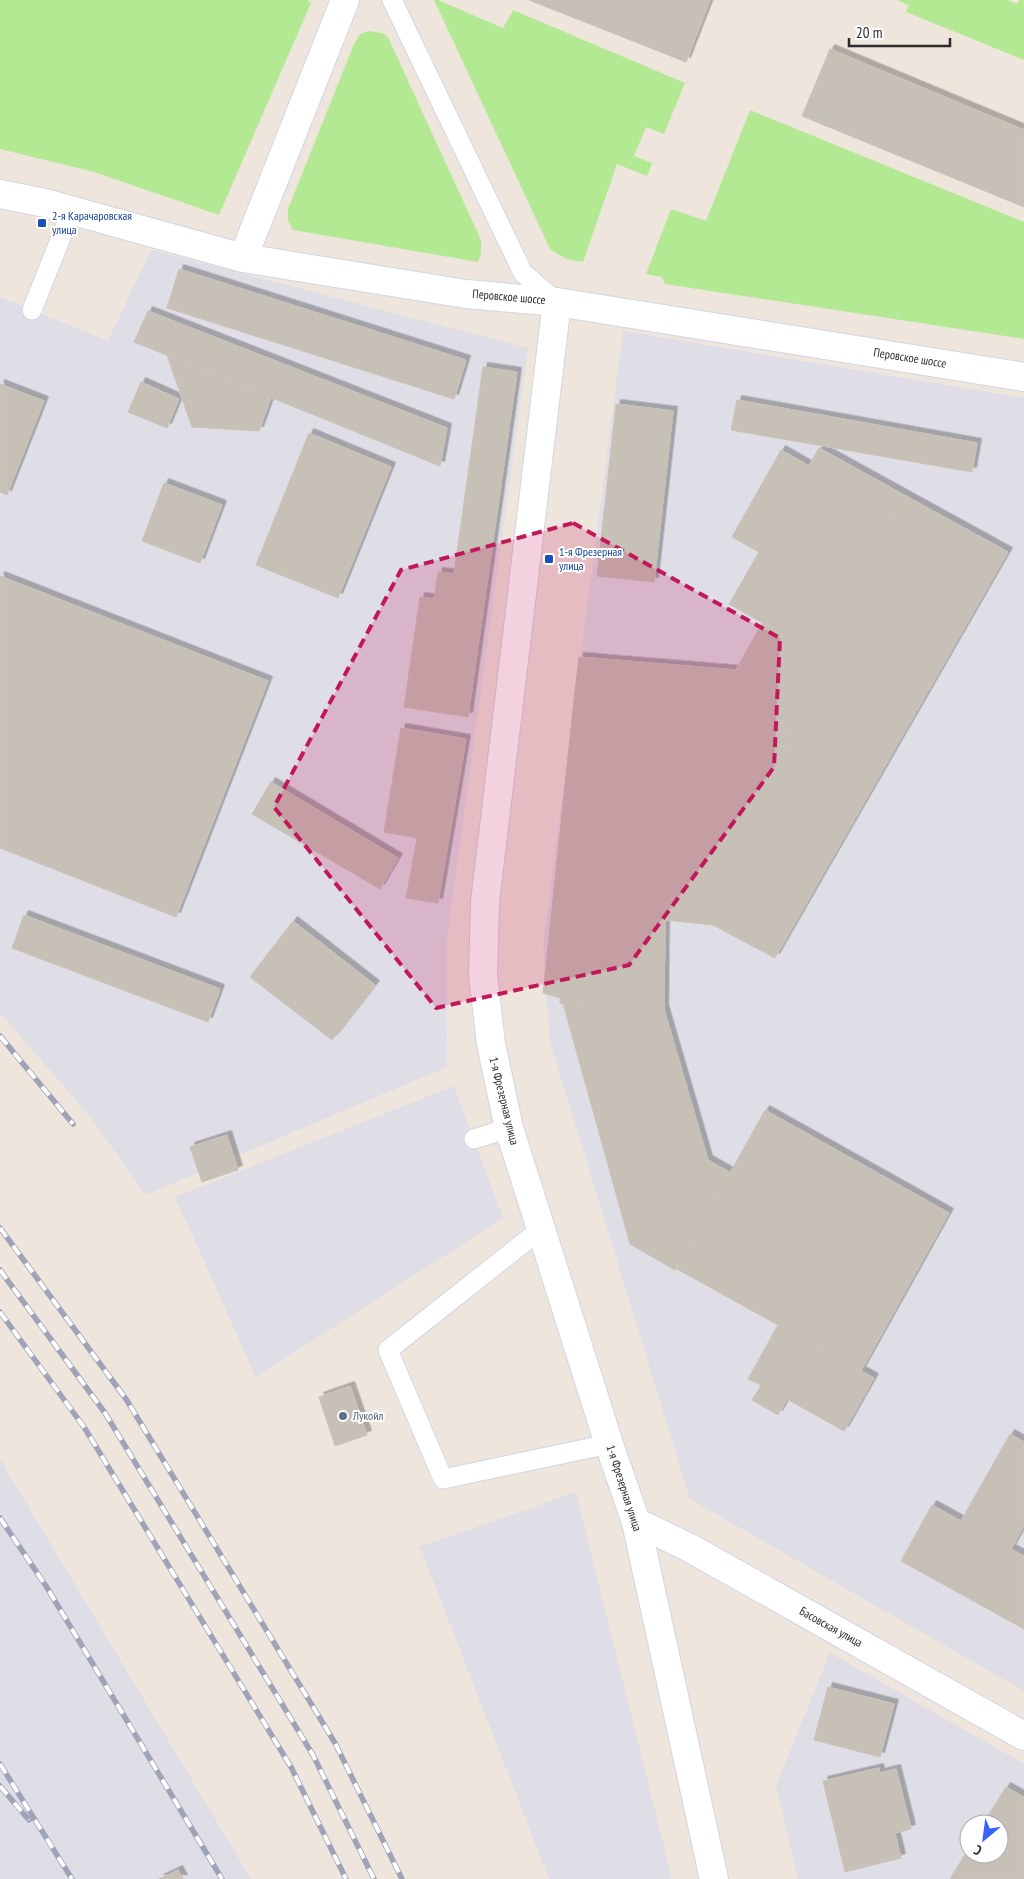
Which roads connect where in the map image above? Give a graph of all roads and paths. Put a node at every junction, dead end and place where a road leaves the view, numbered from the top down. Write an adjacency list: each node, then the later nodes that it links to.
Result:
1 (345, 0): 5 (street)
2 (392, 0): 6 (lane)
3 (0, 194): 4 (street, Перовское шоссе)
4 (72, 210): 5 (street, Перовское шоссе); 7 (lane)
5 (242, 258): 6 (street, Перовское шоссе)
6 (557, 302): 8 (street, Перовское шоссе); 9 (street, 1-я Фрезерная улица)
7 (32, 310)
8 (1024, 377)
9 (509, 1128): 10 (lane); 11 (street, 1-я Фрезерная улица)
10 (474, 1139)
11 (541, 1229): 12 (street, 1-я Фрезерная улица); 12 (lane)
12 (609, 1444): 13 (street, 1-я Фрезерная улица)
13 (636, 1522): 14 (street, Басовская улица); 15 (street, 1-я Фрезерная улица)
14 (1024, 1736)
15 (714, 1879)

